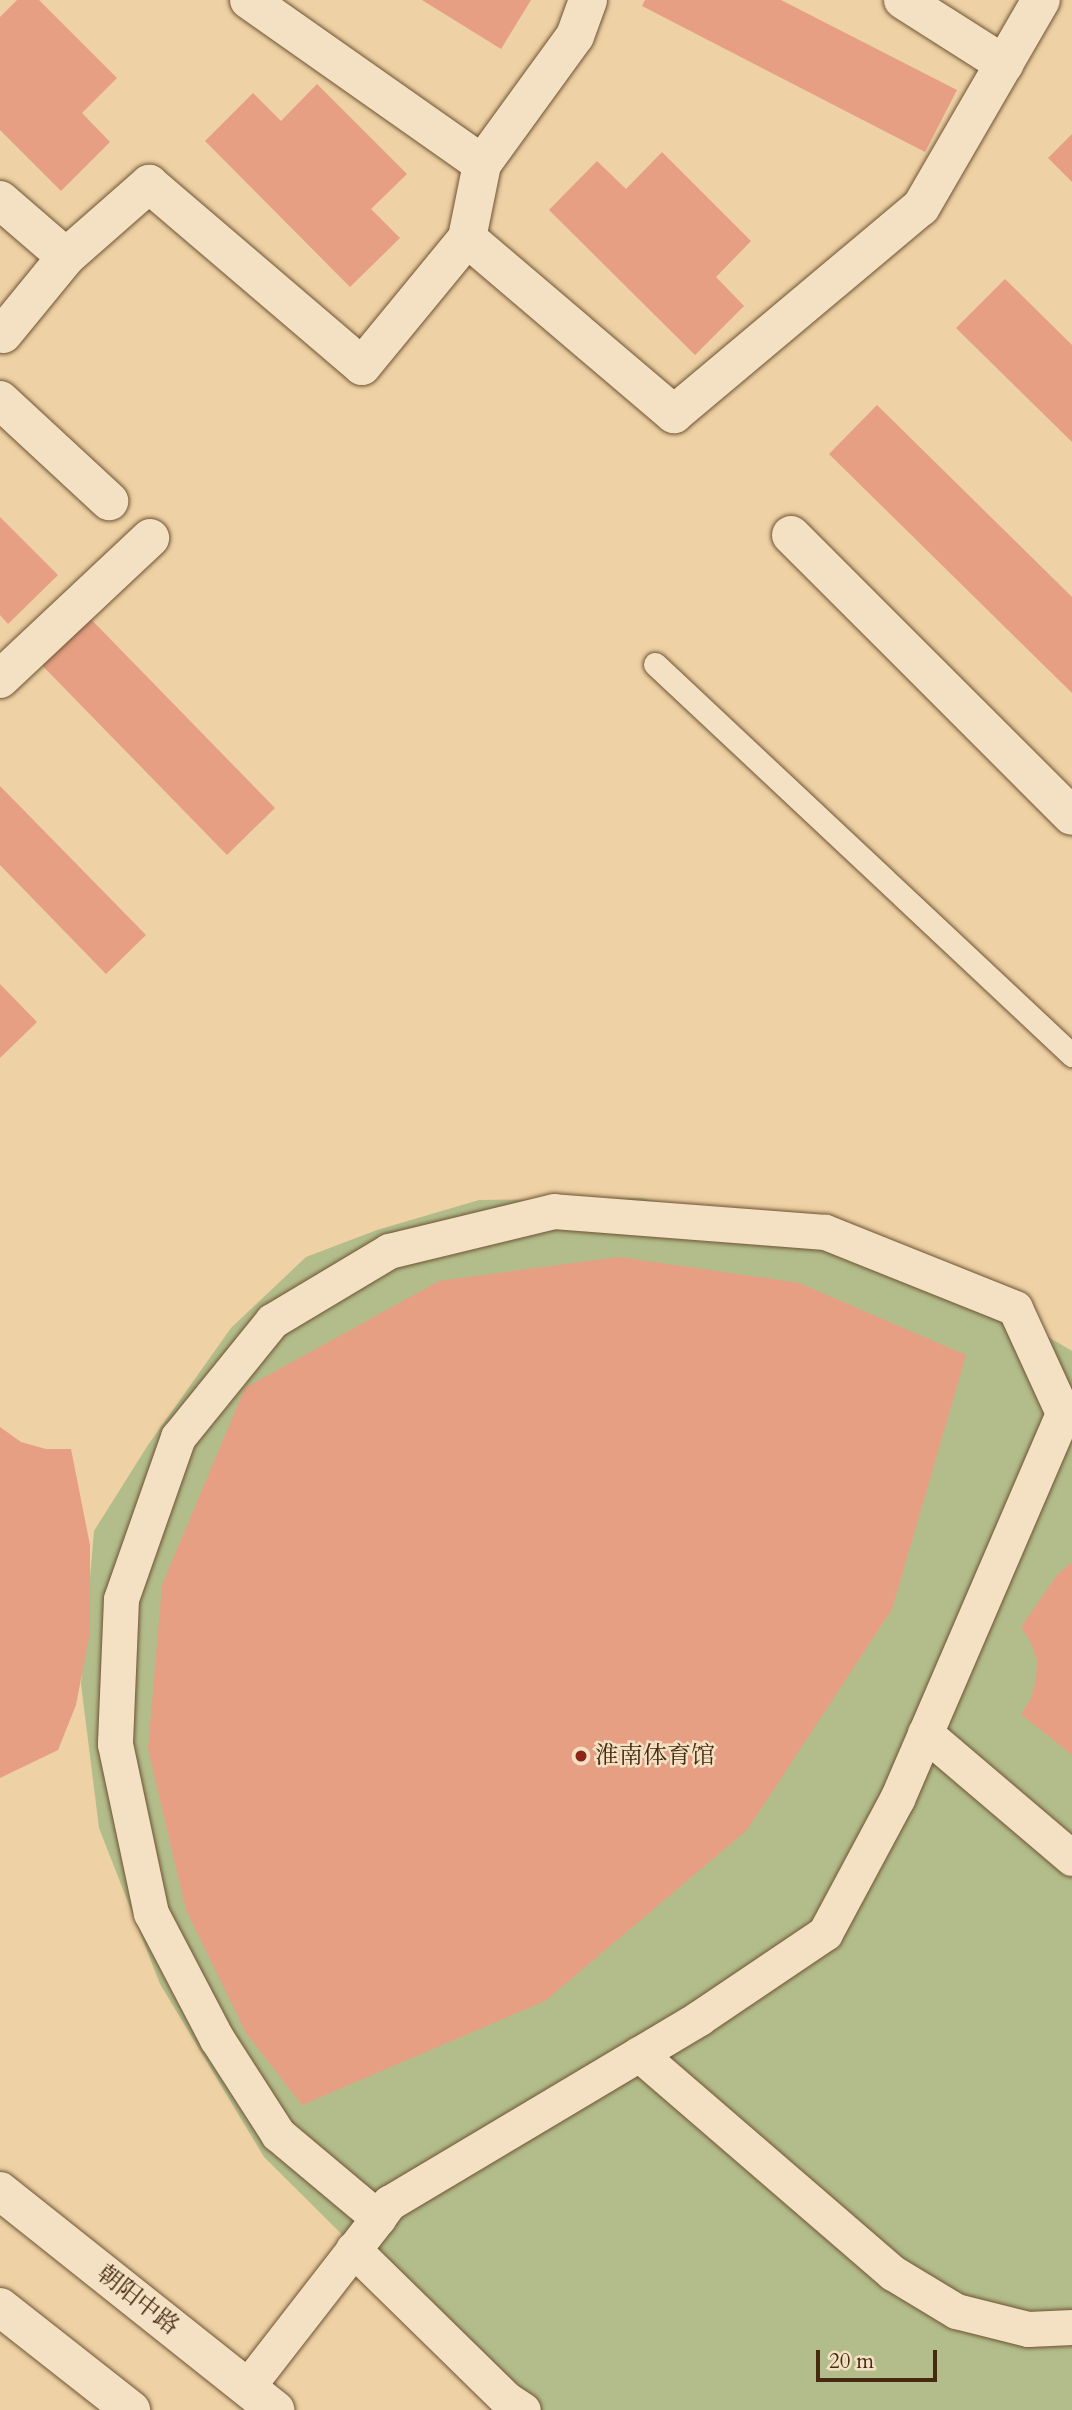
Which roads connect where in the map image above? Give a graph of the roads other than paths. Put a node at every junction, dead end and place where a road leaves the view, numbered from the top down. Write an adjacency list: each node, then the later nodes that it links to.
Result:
1 (249, 0): 6 (street)
2 (588, 0): 6 (street)
3 (902, 0): 5 (street)
4 (1041, 0): 5 (street)
5 (1004, 64): 8 (street)
6 (482, 164): 8 (street)
7 (0, 200): 9 (street)
8 (467, 237): 9 (street)
9 (66, 257): 10 (street)
10 (3, 334)
11 (0, 400): 12 (street)
12 (109, 501)
13 (791, 536): 17 (street)
14 (150, 538): 16 (street)
15 (655, 664): 18 (lane)
16 (0, 679)
17 (1072, 816)
18 (1072, 1055)
19 (925, 1733): 20 (street); 21 (street); 23 (street)
20 (1072, 1858)
21 (639, 2054): 23 (street); 26 (street)
22 (0, 2191): 27 (street, 朝阳中路)
23 (378, 2218): 24 (street)
24 (353, 2249): 27 (street); 29 (street)
25 (0, 2306): 28 (street)
26 (1072, 2328)
27 (261, 2399)
28 (131, 2410)
29 (523, 2410)

